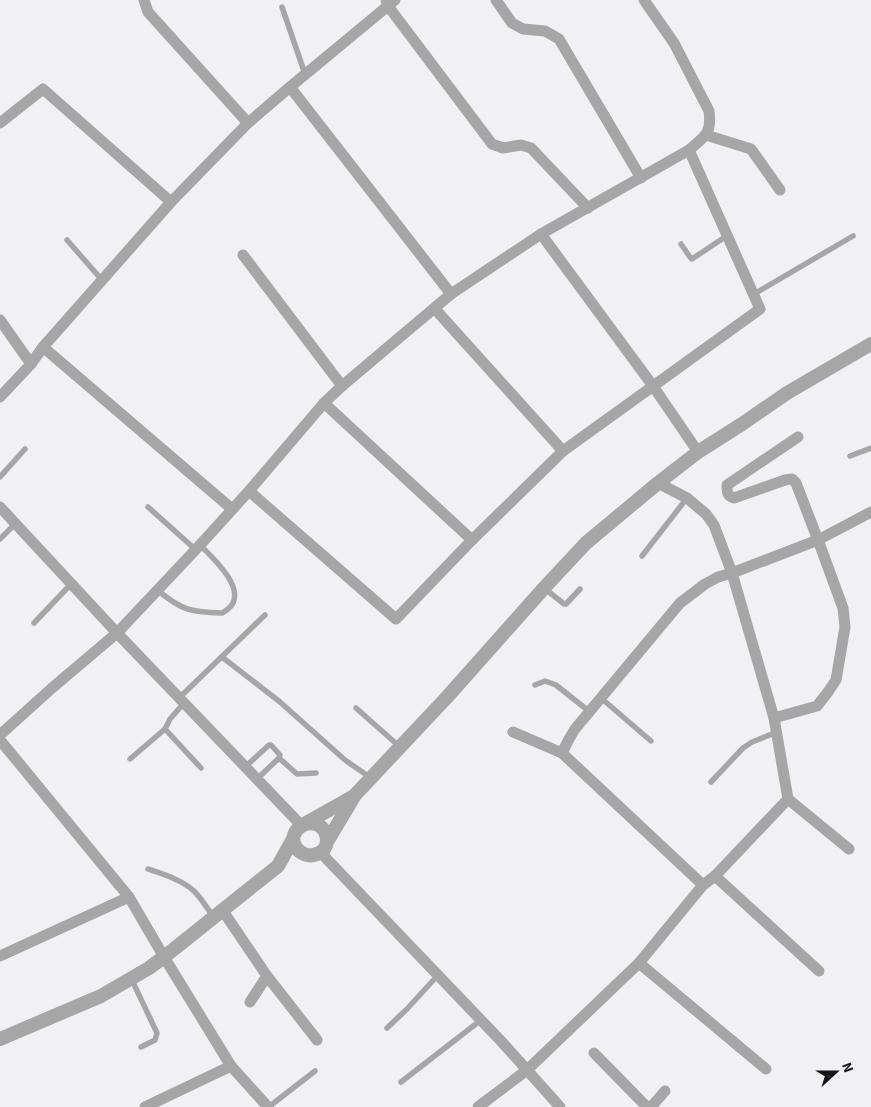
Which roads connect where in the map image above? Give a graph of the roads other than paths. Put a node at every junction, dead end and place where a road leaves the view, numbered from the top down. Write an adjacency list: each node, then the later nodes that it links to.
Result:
1 (144, 0): 9 (street)
2 (496, 0): 12 (street)
3 (644, 0): 10 (street)
4 (390, 2): 6 (street); 15 (street)
5 (282, 8): 6 (lane)
6 (305, 74): 7 (street)
7 (290, 87): 9 (street); 23 (street)
8 (0, 123): 14 (street)
9 (248, 123): 14 (street)
10 (706, 135): 11 (street); 13 (street)
11 (689, 150): 12 (street); 17 (street)
12 (641, 178): 15 (street)
13 (780, 190)
14 (171, 202): 22 (street)
15 (588, 208): 16 (street)
16 (541, 234): 23 (street); 31 (street)
17 (728, 235): 20 (lane); 24 (street)
18 (853, 236): 24 (lane)
19 (67, 240): 22 (lane)
20 (681, 244)
21 (243, 255): 30 (street)
22 (102, 280): 28 (street)
23 (451, 294): 25 (street)
24 (754, 294): 31 (street)
25 (435, 309): 30 (street); 37 (street)
26 (0, 320): 29 (street)
27 (871, 344): 38 (street)
28 (43, 348): 29 (street); 46 (street)
29 (31, 364): 32 (street)
30 (342, 386): 33 (street)
31 (652, 386): 37 (street); 38 (street)
32 (0, 397)
33 (324, 403): 42 (street); 50 (street)
34 (798, 437): 51 (street)
35 (871, 448): 39 (lane)
36 (25, 449): 40 (lane)
37 (563, 451): 50 (street)
38 (698, 452): 41 (street)
39 (850, 456)
40 (0, 476)
41 (658, 483): 43 (street); 56 (street)
42 (249, 491): 46 (street); 50 (street)
43 (687, 498): 53 (lane); 54 (street)
44 (0, 507): 48 (street)
45 (148, 507): 52 (lane)
46 (232, 509): 52 (street)
47 (871, 512): 51 (street)
48 (16, 524): 49 (lane); 55 (street)
49 (0, 539)
50 (472, 540)
51 (818, 540): 54 (street); 68 (street)
52 (198, 547): 58 (street); 58 (lane)
53 (642, 556)
54 (732, 573): 64 (street); 68 (street)
55 (71, 584): 60 (lane); 61 (street)
56 (544, 588): 57 (lane); 75 (street)
57 (580, 589)
58 (157, 590): 61 (street)
59 (265, 615): 62 (lane)
60 (34, 624)
61 (117, 633): 65 (street); 72 (street)
62 (222, 657): 65 (lane); 82 (lane)
63 (535, 685): 67 (lane)
64 (601, 698): 67 (street); 74 (lane)
65 (182, 701): 69 (lane); 79 (street)
66 (356, 708): 75 (lane)
67 (590, 712): 76 (street)
68 (774, 718): 71 (street)
69 (165, 729): 78 (lane); 80 (lane)
70 (513, 732): 76 (street)
71 (777, 732): 84 (lane); 86 (street)
72 (0, 735)
73 (0, 740): 95 (street)
74 (651, 741)
75 (400, 747): 82 (street)
76 (562, 753): 94 (street)
77 (279, 758): 79 (lane); 81 (lane); 83 (lane)
78 (130, 759)
79 (245, 767): 83 (street)
80 (201, 768)
81 (316, 773)
82 (371, 778): 85 (street)
83 (257, 779): 87 (street)
84 (711, 782)
85 (355, 795): 87 (street); 90 (street)
86 (788, 799): 89 (street); 93 (street)
87 (304, 824): 88 (street); 90 (street)
88 (293, 839): 90 (street); 91 (street)
89 (849, 849)
90 (319, 850): 91 (street); 101 (street)
91 (278, 866): 96 (street)
92 (148, 869): 96 (lane)
93 (715, 876): 94 (street); 100 (street)
94 (703, 885): 99 (street)
95 (129, 897): 97 (street); 98 (street)
96 (219, 914): 98 (street); 102 (street)
97 (0, 956)
98 (164, 957): 103 (street); 111 (street)
99 (639, 963): 112 (street); 113 (street)
100 (819, 971)
101 (438, 975): 105 (street); 106 (lane)
102 (267, 976): 104 (street); 108 (street)
103 (131, 978): 107 (street); 109 (lane)
104 (250, 1002)
105 (481, 1020): 113 (street); 115 (lane)
106 (387, 1028)
107 (0, 1039)
108 (318, 1040)
109 (141, 1047)
110 (594, 1053): 121 (street)
111 (231, 1066): 117 (street); 118 (street)
112 (766, 1069)
113 (527, 1070): 119 (street); 120 (street)
114 (315, 1071): 118 (lane)
115 (401, 1082)
116 (665, 1091): 121 (street)
117 (145, 1107)
118 (269, 1107)
119 (478, 1107)
120 (560, 1107)
121 (649, 1107)

